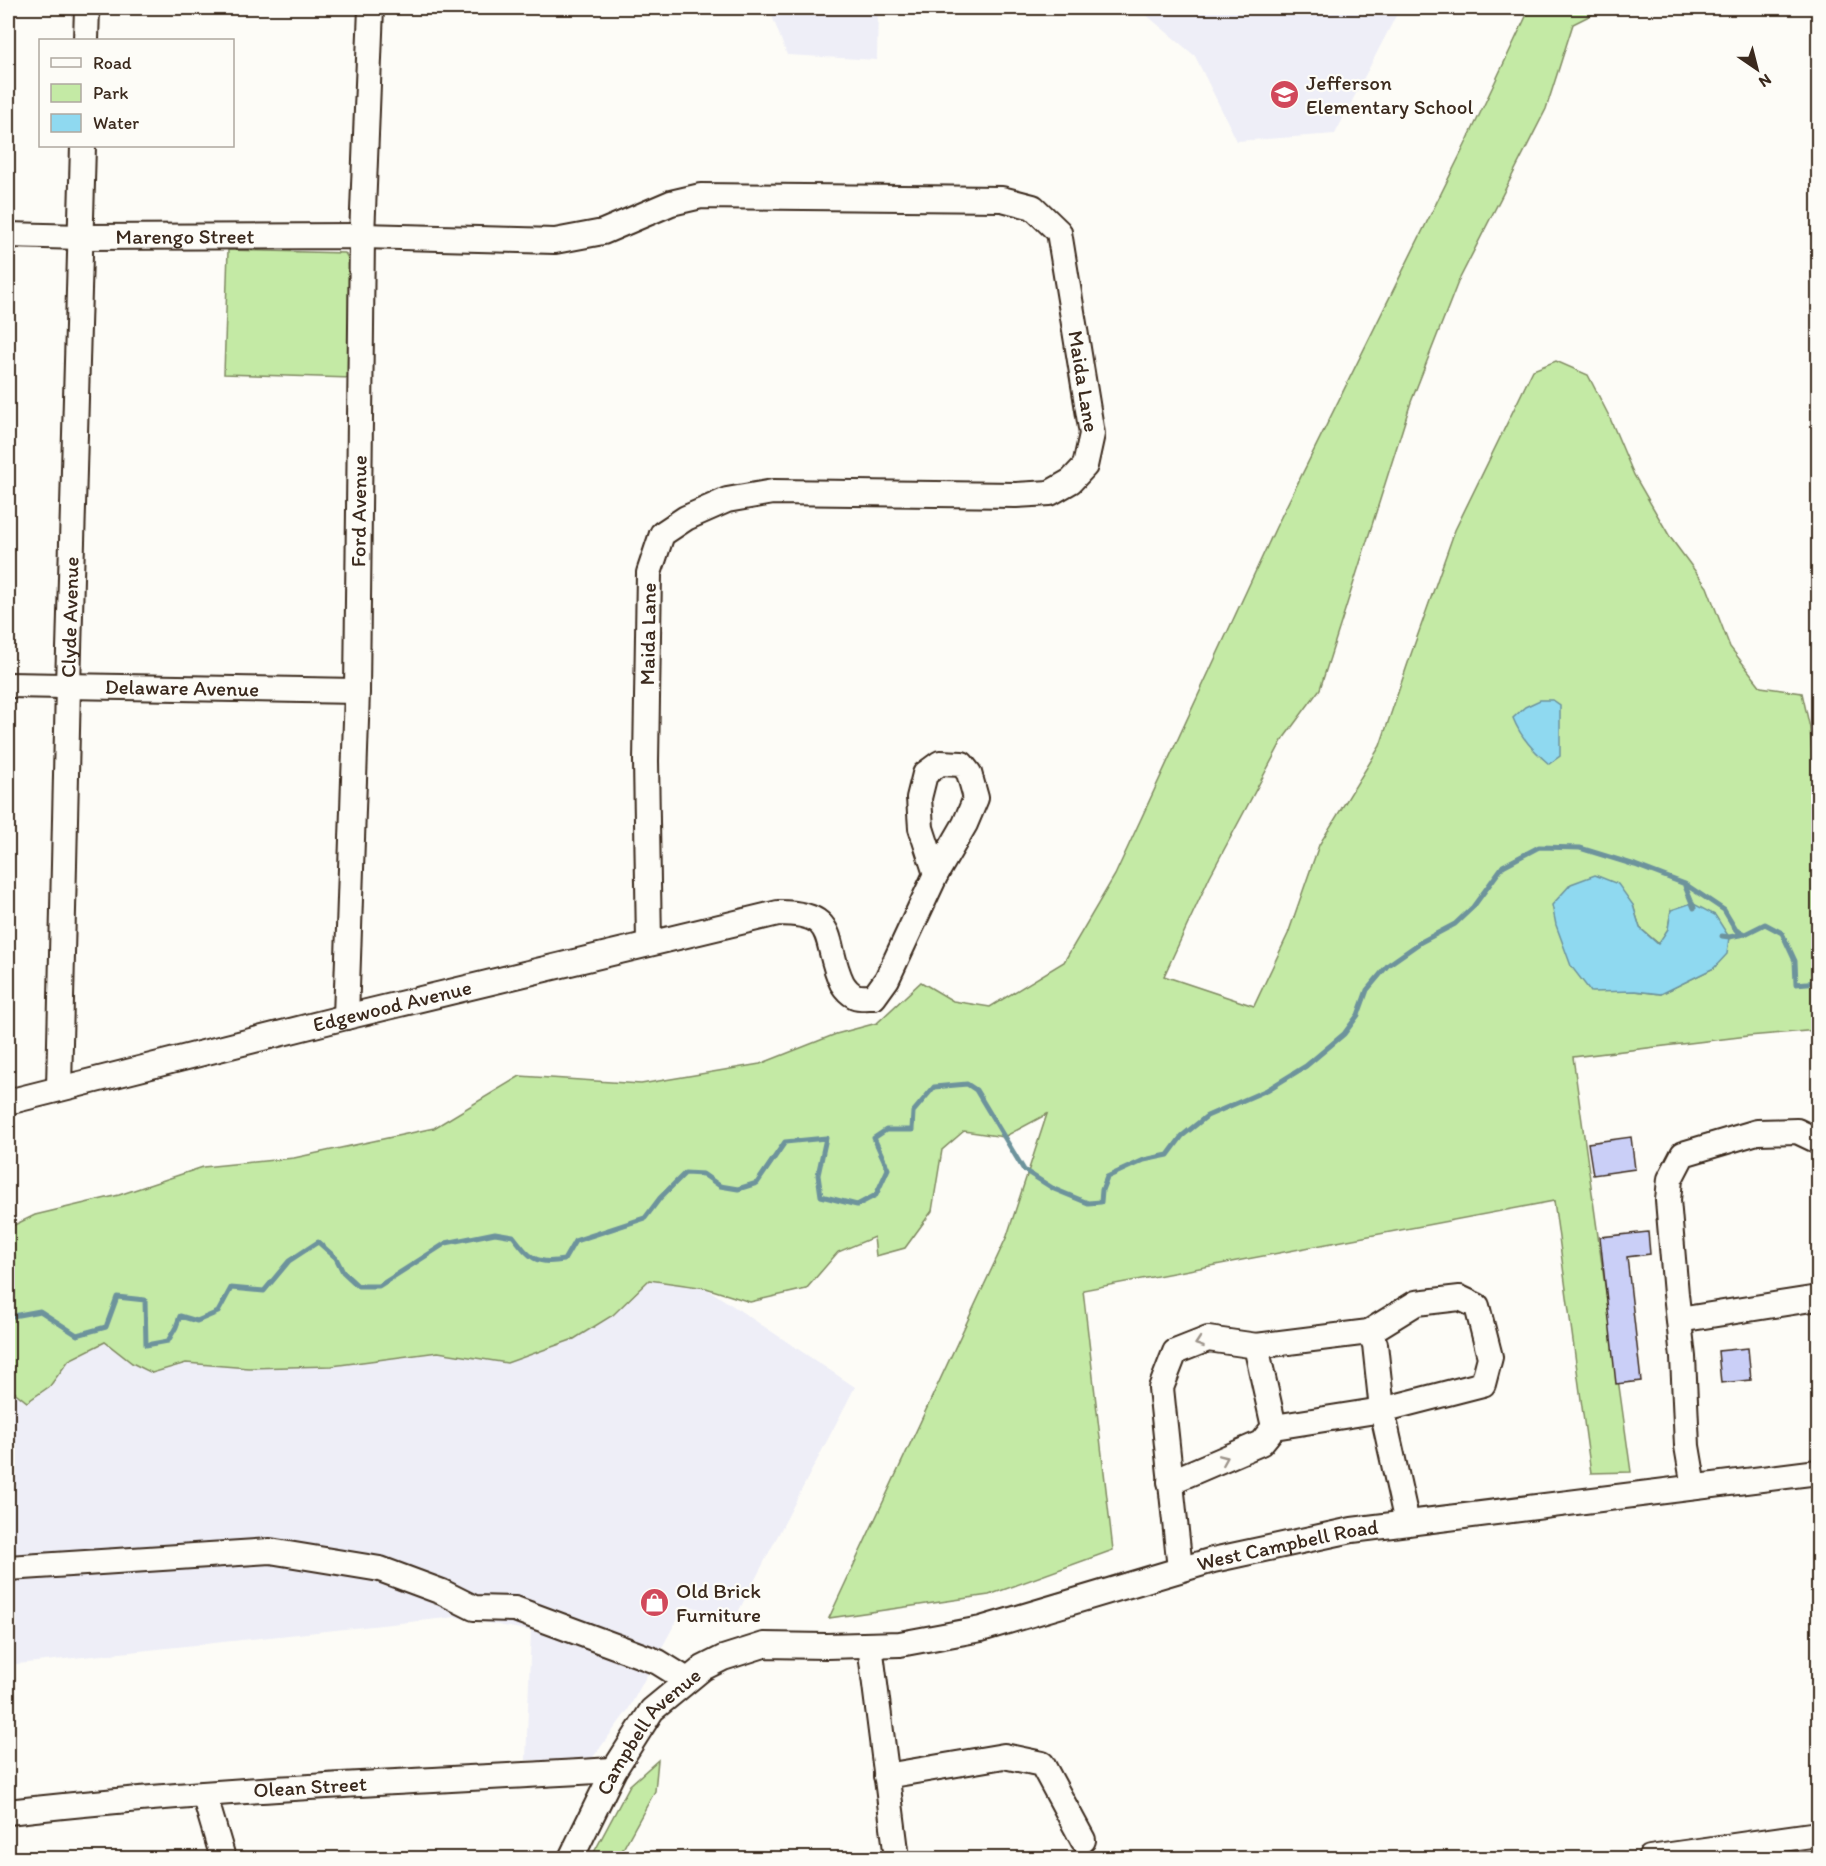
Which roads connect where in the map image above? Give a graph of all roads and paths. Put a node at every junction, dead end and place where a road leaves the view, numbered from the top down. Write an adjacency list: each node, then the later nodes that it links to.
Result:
1 (87, 8): 3 (street)
2 (371, 8): 6 (street, Ford Avenue)
3 (86, 39)
4 (83, 147): 7 (street, Clyde Avenue)
5 (8, 235): 7 (street, Marengo Street)
6 (362, 236): 7 (street, Marengo Street); 10 (street, Ford Avenue); 12 (street, Maida Lane)
7 (81, 237): 9 (street, Clyde Avenue)
8 (8, 685): 9 (street, Delaware Avenue)
9 (68, 686): 10 (street, Delaware Avenue); 14 (street, Clyde Avenue)
10 (357, 691): 13 (street, Ford Avenue)
11 (936, 874): 12 (street, Edgewood Avenue)
12 (649, 943): 13 (street, Edgewood Avenue)
13 (346, 1017): 14 (street, Edgewood Avenue)
14 (59, 1088): 15 (street, Edgewood Avenue)
15 (8, 1101)
16 (1818, 1141): 18 (street)
17 (1818, 1298): 18 (street)
18 (1679, 1320): 25 (street)
19 (1370, 1332): 20 (street); 21 (street); 21 (street)
20 (1257, 1346): 22 (street); 24 (street, one-way to 24)
21 (1382, 1410): 22 (street); 26 (street)
22 (1274, 1427): 24 (street, one-way to 22)
23 (1818, 1472): 25 (street, West Campbell Road)
24 (1170, 1482): 28 (street)
25 (1694, 1488): 26 (street, West Campbell Road)
26 (1407, 1523): 28 (street, West Campbell Road)
27 (8, 1568): 31 (street)
28 (1180, 1569): 30 (street, West Campbell Road)
29 (764, 1645): 30 (street, West Campbell Road); 31 (street, Campbell Avenue)
30 (870, 1645): 33 (street)
31 (687, 1680): 32 (street, Campbell Avenue)
32 (614, 1770): 34 (street, Olean Street); 42 (street, Campbell Avenue)
33 (886, 1776): 39 (street); 43 (street)
34 (204, 1794): 35 (street, Olean Street); 41 (street)
35 (74, 1804): 36 (street, Olean Street); 37 (street)
36 (8, 1812)
37 (8, 1827)
38 (1818, 1834): 40 (street)
39 (1083, 1840)
40 (1705, 1855): 44 (street)
41 (223, 1858)
42 (571, 1858)
43 (897, 1858)
44 (1650, 1858)

